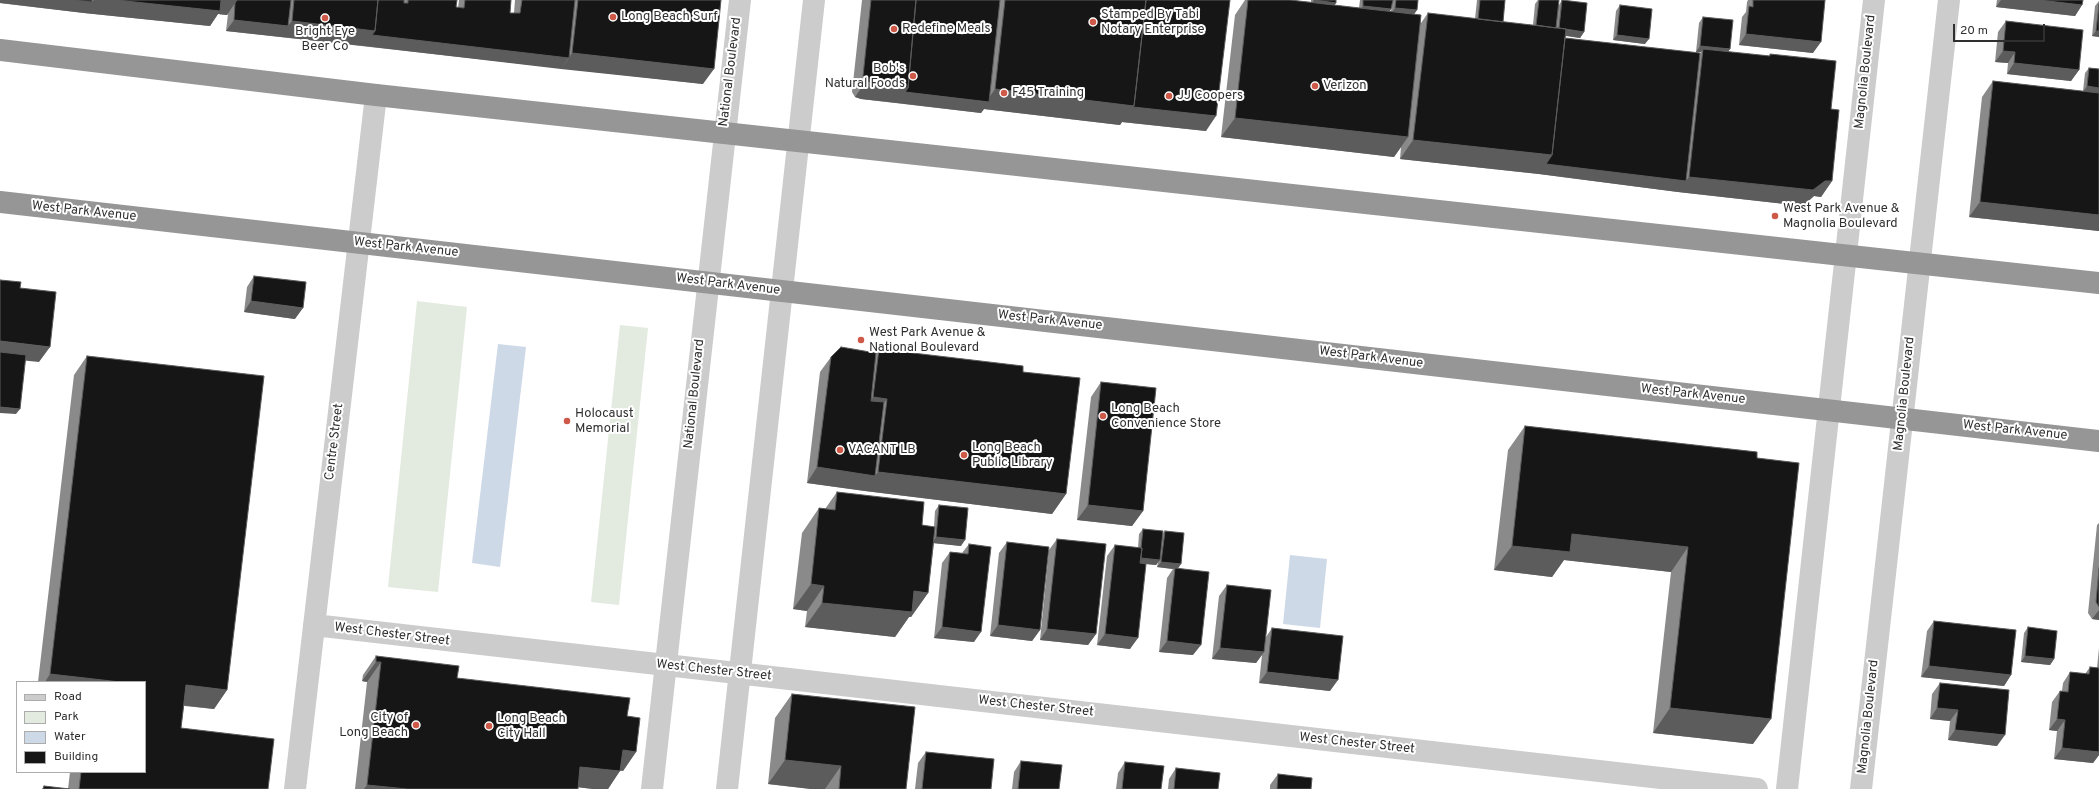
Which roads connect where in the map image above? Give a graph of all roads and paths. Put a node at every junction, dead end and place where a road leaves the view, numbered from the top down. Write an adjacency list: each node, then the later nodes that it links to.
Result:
1 (740, 0): 7 (street, National Boulevard)
2 (814, 0): 8 (street)
3 (1874, 0): 11 (street, Magnolia Boulevard)
4 (1949, 0): 12 (street, Magnolia Boulevard)
5 (0, 50): 6 (highway)
6 (376, 95): 7 (highway); 10 (street, Centre Street)
7 (724, 133): 8 (highway); 13 (street, National Boulevard)
8 (798, 141): 11 (highway); 15 (street)
9 (0, 202): 10 (highway, West Park Avenue)
10 (359, 243): 13 (highway, West Park Avenue); 19 (street, Centre Street)
11 (1846, 256): 12 (highway); 16 (street, Magnolia Boulevard)
12 (1920, 264): 14 (highway); 17 (street, Magnolia Boulevard)
13 (708, 282): 15 (highway, West Park Avenue); 20 (street, National Boulevard)
14 (2099, 283)
15 (781, 291): 16 (highway, West Park Avenue); 21 (street)
16 (1829, 410): 17 (highway, West Park Avenue); 26 (street, Magnolia Boulevard)
17 (1902, 418): 18 (highway, West Park Avenue); 27 (street, Magnolia Boulevard)
18 (2099, 441)
19 (314, 626): 20 (street, West Chester Street); 22 (street, Centre Street)
20 (666, 666): 21 (street, West Chester Street); 23 (street, National Boulevard)
21 (739, 674): 24 (street); 25 (street, West Chester Street)
22 (295, 789)
23 (652, 789)
24 (727, 789)
25 (1757, 789)
26 (1787, 789)
27 (1861, 789)

